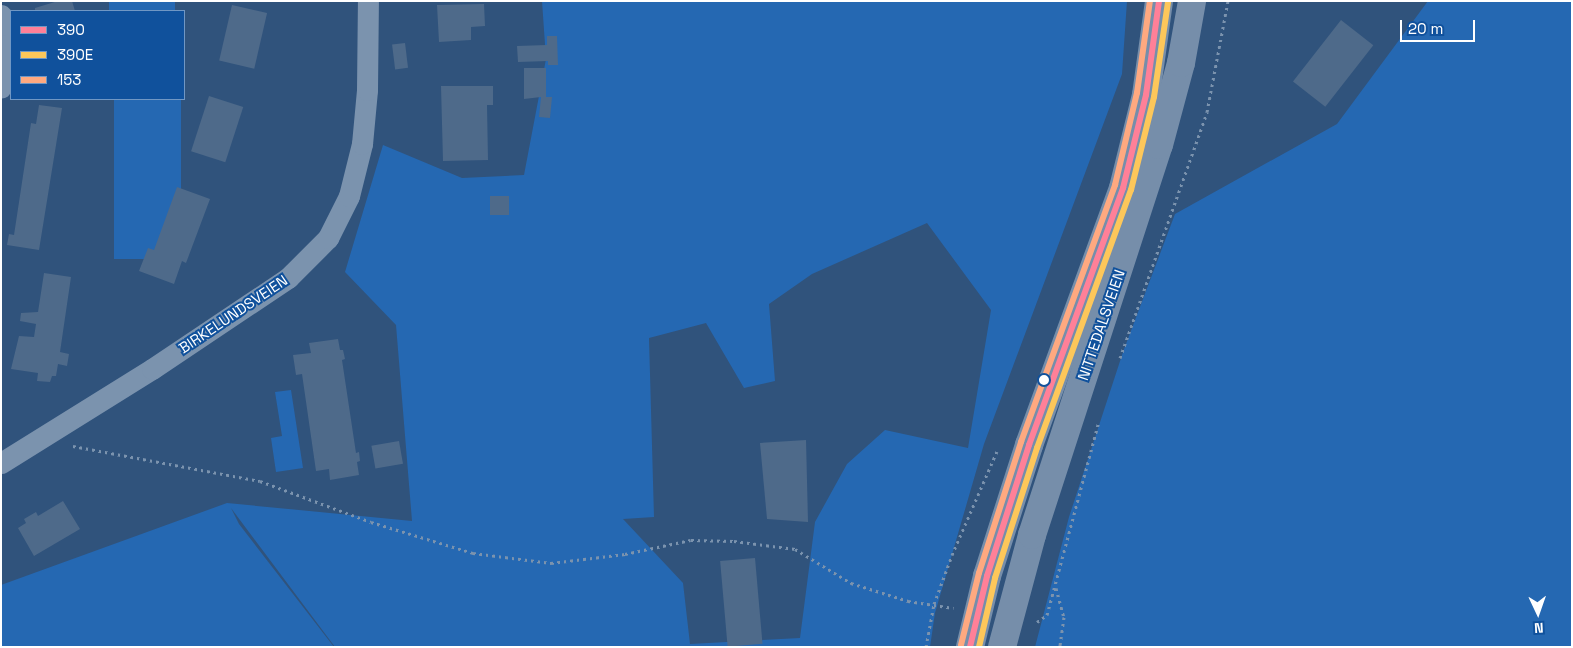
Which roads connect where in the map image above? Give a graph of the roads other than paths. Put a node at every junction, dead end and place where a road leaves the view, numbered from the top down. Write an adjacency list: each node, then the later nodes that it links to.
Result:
1 (368, 1): 6 (street, BIRKELUNDSVEIEN)
2 (1159, 1): 7 (main road, NITTEDALSVEIEN)
3 (1192, 1): 8 (main road, NITTEDALSVEIEN)
4 (1, 15): 5 (street)
5 (1, 88)
6 (1, 463)
7 (970, 647)
8 (1002, 647)

